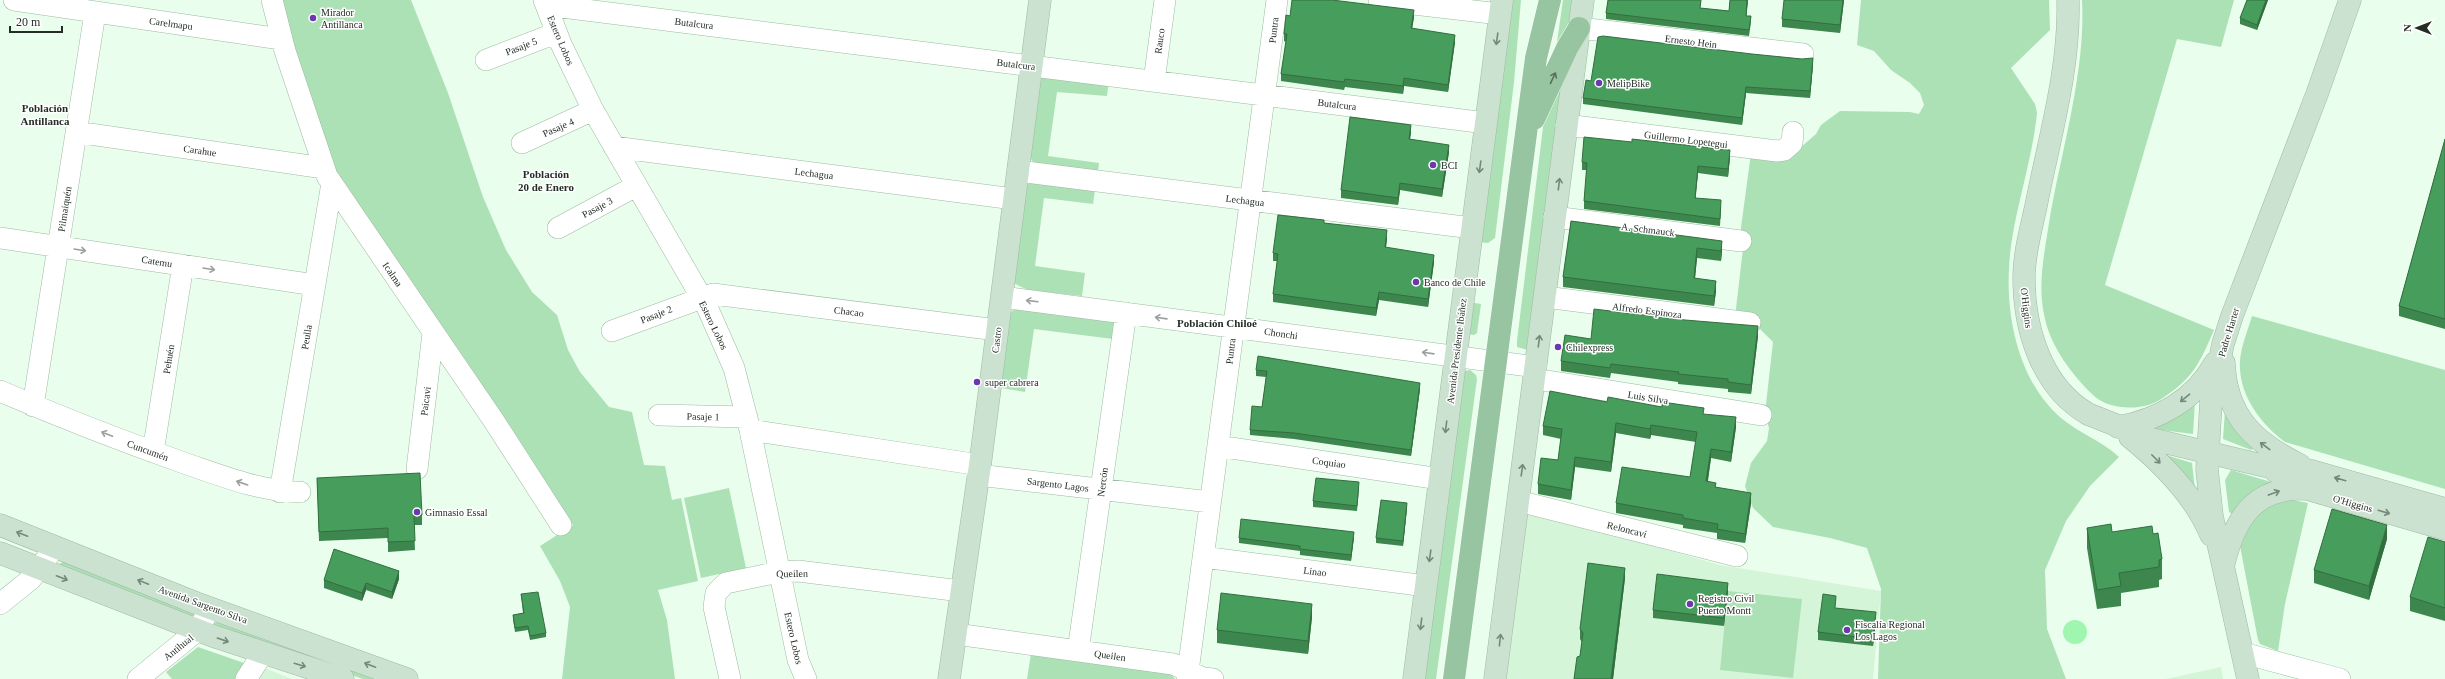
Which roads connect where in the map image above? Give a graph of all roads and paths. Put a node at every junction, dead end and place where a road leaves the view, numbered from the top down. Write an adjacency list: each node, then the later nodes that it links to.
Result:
1 (14, 0): 14 (street, Carelmapu)
2 (272, 0): 17 (street, Icalma)
3 (1040, 0): 21 (main road, Castro)
4 (1165, 0): 22 (street, Rauco)
5 (1277, 0): 23 (street, Puntra)
6 (1379, 0): 13 (street)
7 (1534, 0): 19 (main road)
8 (1550, 0): 19 (main road)
9 (1583, 0): 15 (main road)
10 (2068, 0): 63 (main road, O'Higgins)
11 (2350, 0): 54 (main road, Padre Harter)
12 (545, 2): 16 (street, Estero Lobos); 21 (street, Butalcura)
13 (1501, 7): 25 (main road, Avenida Presidente Ibáñez, one-way to 25)
14 (95, 13): 17 (street, Carelmapu); 27 (street, Pilmaiquén)
15 (1579, 28): 18 (street, Ernesto Hein); 26 (main road); 29 (main road, one-way to 15)
16 (556, 33): 20 (street, Pasaje 5); 24 (street, Estero Lobos)
17 (281, 39): 33 (street, Icalma)
18 (1803, 54)
19 (1536, 58): 29 (main road)
20 (486, 60)
21 (1032, 66): 22 (street, Butalcura); 32 (main road, Castro)
22 (1154, 81): 23 (street, Butalcura)
23 (1264, 95): 25 (street, Butalcura); 36 (street, Puntra)
24 (594, 110): 30 (street, Pasaje 4); 31 (street, Estero Lobos)
25 (1486, 123): 39 (main road, Avenida Presidente Ibáñez, one-way to 39)
26 (1566, 125): 28 (street, Guillermo Lopetegui); 37 (main road, one-way to 26)
27 (76, 132): 33 (street, Carahue); 42 (street, Pilmaiquén)
28 (1793, 132)
29 (1525, 138): 56 (main road)
30 (522, 143)
31 (614, 147): 34 (street, Estero Lobos); 35 (street, Lechagua)
32 (1018, 171): 35 (main road, Castro); 36 (street, Lechagua)
33 (328, 176): 44 (street, Peulla); 53 (street, Icalma)
34 (636, 186): 38 (street, Pasaje 3); 45 (street, Estero Lobos)
35 (1014, 199): 46 (main road, Castro)
36 (1250, 200): 39 (street, Lechagua); 50 (street, Puntra)
37 (1554, 217): 41 (street, A. Schmauck); 47 (main road)
38 (558, 228)
39 (1472, 228): 55 (main road, Avenida Presidente Ibáñez)
40 (0, 238): 42 (street, Catemu)
41 (1741, 241)
42 (58, 246): 43 (street, Catemu, one-way to 43); 59 (street, Pilmaiquén)
43 (183, 265): 44 (street, Catemu, one-way to 44); 65 (street, Pehuén)
44 (314, 285): 72 (street, Peulla)
45 (701, 297): 51 (street, Chacao); 52 (street, Pasaje 2); 62 (street, Estero Lobos)
46 (1002, 297): 48 (street, Chonchi, one-way to 46); 51 (main road, Castro)
47 (1545, 297): 49 (street, Alfredo Espinoza); 57 (main road, one-way to 47)
48 (1126, 313): 50 (street, Chonchi, one-way to 48); 71 (street, Nercón)
49 (1750, 324)
50 (1233, 327): 55 (street, Chonchi, one-way to 50); 64 (street, Puntra)
51 (997, 330): 68 (main road, Castro)
52 (612, 331)
53 (433, 333): 67 (street, Paicavi); 77 (street, Icalma)
54 (2223, 344): 63 (main road, one-way to 63); 66 (main road, Padre Harter); 70 (main road, one-way to 54)
55 (1455, 356): 56 (street, Chonchi); 69 (main road, Avenida Presidente Ibáñez, one-way to 69)
56 (1496, 362): 57 (street, Chonchi); 105 (main road)
57 (1536, 373): 61 (street, Luis Silva); 73 (main road, one-way to 57)
58 (0, 391): 59 (street, Cuncumén)
59 (33, 406): 65 (street, Cuncumén, one-way to 59)
60 (659, 415): 62 (street, Pasaje 1)
61 (1761, 415)
62 (748, 423): 68 (street, Sargento Lagos); 85 (street, Estero Lobos)
63 (2118, 427): 66 (main road, O'Higgins); 83 (main road, one-way to 83)
64 (1218, 446): 69 (street, Coquiao); 74 (street, Puntra)
65 (153, 452): 72 (street, Cuncumén, one-way to 65)
66 (2207, 452): 70 (main road, O'Higgins); 83 (main road, Padre Harter)
67 (417, 469)
68 (979, 470): 71 (street, Sargento Lagos); 87 (main road, Castro)
69 (1440, 479): 86 (main road, Avenida Presidente Ibáñez, one-way to 86)
70 (2309, 480): 75 (main road, O'Higgins, one-way to 70); 78 (main road, O'Higgins, one-way to 78); 83 (main road, one-way to 70)
71 (1101, 489): 74 (street, Sargento Lagos); 92 (street, Nercón)
72 (290, 492)
73 (1518, 501): 81 (street, Reloncaví); 106 (main road, one-way to 73)
74 (1210, 502): 82 (street, Puntra)
75 (2445, 509)
76 (0, 525): 79 (main road, Avenida Sargento Silva, one-way to 76)
77 (561, 525)
78 (2445, 529)
79 (55, 547): 84 (street); 89 (main road, Avenida Sargento Silva, one-way to 79)
80 (0, 553): 84 (main road)
81 (1736, 556)
82 (1203, 557): 86 (street, Linao); 95 (street, Puntra)
83 (2223, 566): 94 (main road, Padre Harter)
84 (40, 569): 88 (street); 90 (main road, one-way to 90)
85 (779, 572): 87 (street, Queilen); 100 (street, Queilen); 101 (street, Estero Lobos)
86 (1426, 586): 104 (main road, Avenida Presidente Ibáñez, one-way to 104)
87 (961, 592): 91 (main road, Castro)
88 (0, 604)
89 (210, 608): 90 (street, Antihual); 99 (main road, Avenida Sargento Silva, one-way to 89)
90 (198, 630): 93 (main road, one-way to 93); 96 (street, Antihual)
91 (956, 634): 92 (street, Queilen); 102 (main road, Castro)
92 (1078, 651): 95 (street, Queilen)
93 (263, 653): 97 (street); 98 (main road, one-way to 98)
94 (2243, 653): 107 (main road, Padre Harter); 108 (street)
95 (1188, 675): 103 (street, Queilen)
96 (138, 679)
97 (246, 679)
98 (343, 679)
99 (407, 679)
100 (730, 679)
101 (806, 679)
102 (949, 679)
103 (1214, 679)
104 (1414, 679)
105 (1454, 679)
106 (1495, 679)
107 (2248, 679)
108 (2340, 679)

